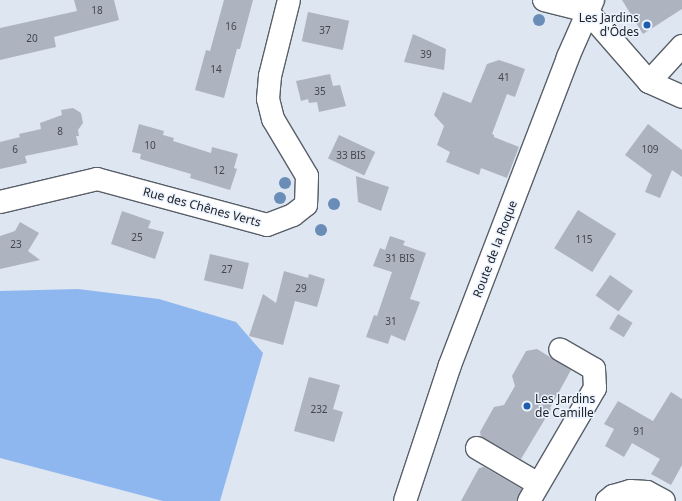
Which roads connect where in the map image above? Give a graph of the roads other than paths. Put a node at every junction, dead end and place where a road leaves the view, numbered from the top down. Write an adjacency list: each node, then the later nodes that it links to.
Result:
1 (289, 0): 7 (street, Rue des Chênes Verts)
2 (544, 0): 3 (street)
3 (590, 6): 5 (street); 11 (street, Route de la Roque)
4 (682, 46): 5 (street)
5 (649, 82): 6 (street)
6 (682, 97)
7 (0, 202)
8 (560, 349): 10 (street)
9 (477, 448): 10 (street)
10 (533, 492)
11 (405, 501)
12 (607, 501): 13 (street)
13 (664, 501)

